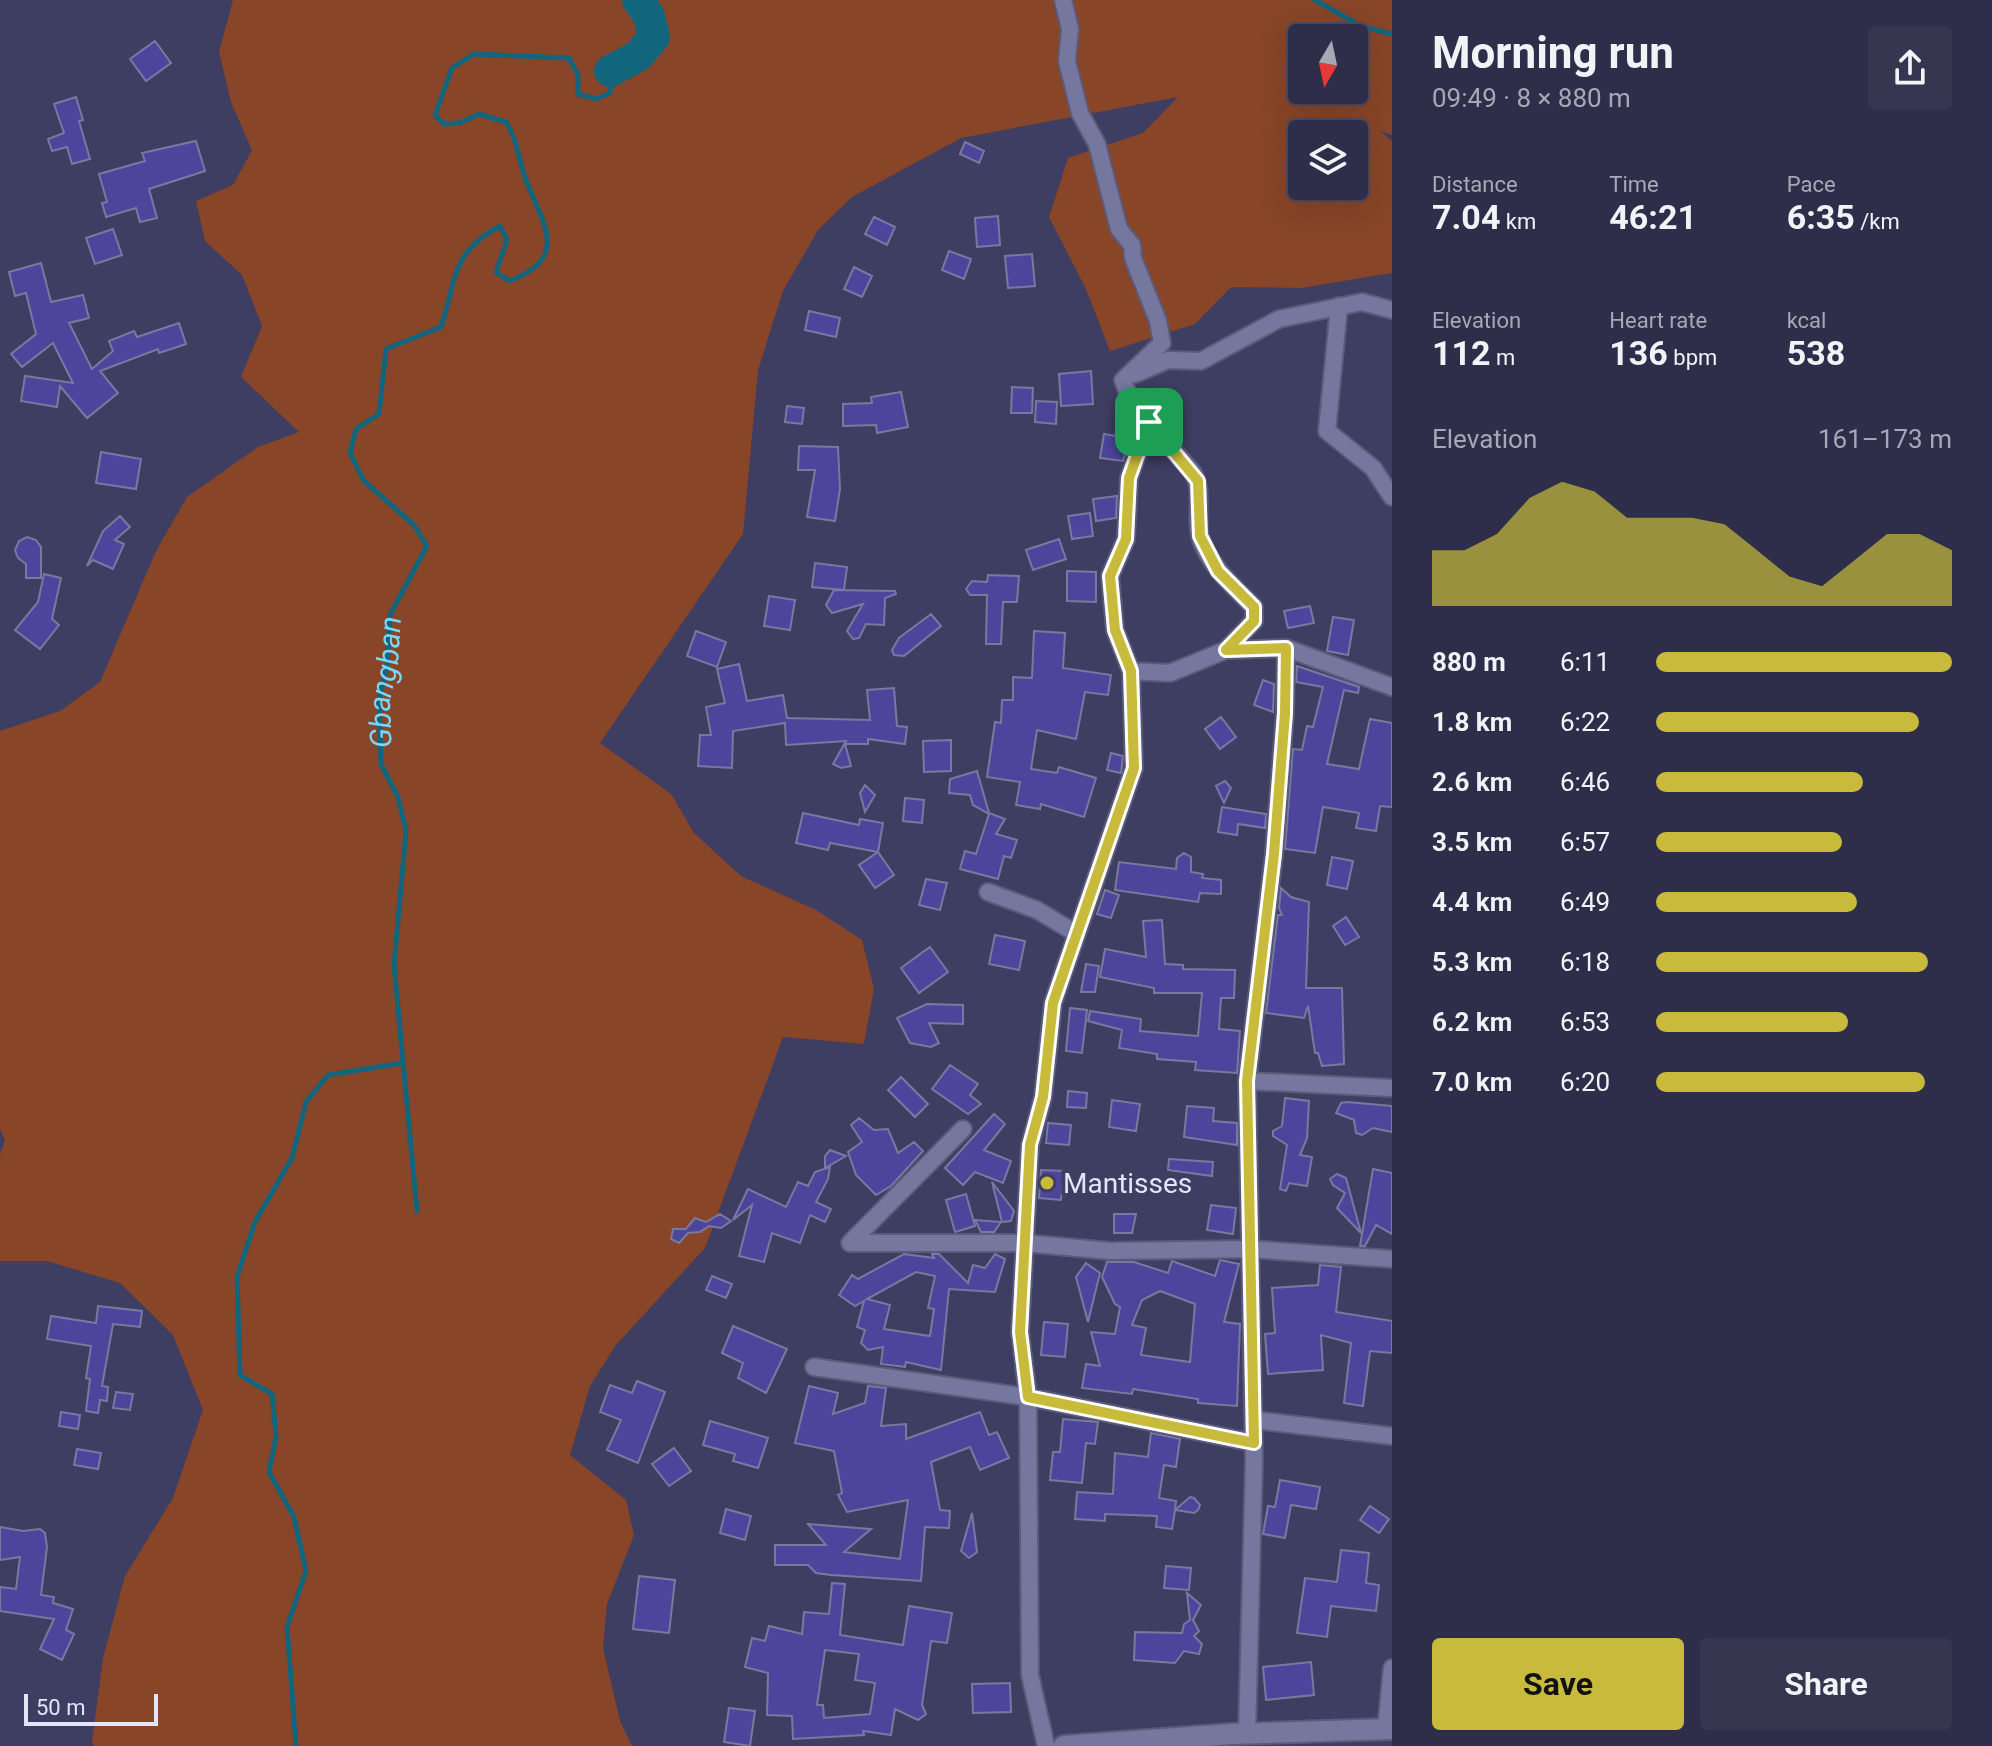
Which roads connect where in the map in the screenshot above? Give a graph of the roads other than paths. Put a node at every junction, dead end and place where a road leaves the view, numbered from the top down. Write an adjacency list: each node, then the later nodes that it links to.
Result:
1 (1063, 0): 4 (street)
2 (1339, 306): 3 (street); 4 (street); 6 (street)
3 (1392, 310)
4 (1123, 380): 5 (street)
5 (1149, 422): 8 (street); 9 (street)
6 (1392, 497)
7 (1286, 648): 8 (street); 10 (street); 13 (street)
8 (1226, 650): 9 (street)
9 (1131, 671): 12 (street)
10 (1392, 687)
11 (988, 892): 12 (street)
12 (1077, 934): 16 (street)
13 (1247, 1081): 14 (street); 17 (street)
14 (1392, 1088)
15 (963, 1129): 16 (street)
16 (1024, 1243): 17 (street); 20 (street)
17 (1250, 1249): 18 (street); 21 (street)
18 (1392, 1259)
19 (814, 1367): 20 (street)
20 (1028, 1397): 23 (street); 27 (street)
21 (1254, 1420): 22 (street); 23 (street)
22 (1392, 1436)
23 (1254, 1443): 26 (street)
24 (1392, 1668): 25 (street)
25 (1389, 1729): 26 (street)
26 (1238, 1738): 28 (street)
27 (1046, 1746)
28 (1064, 1746)

